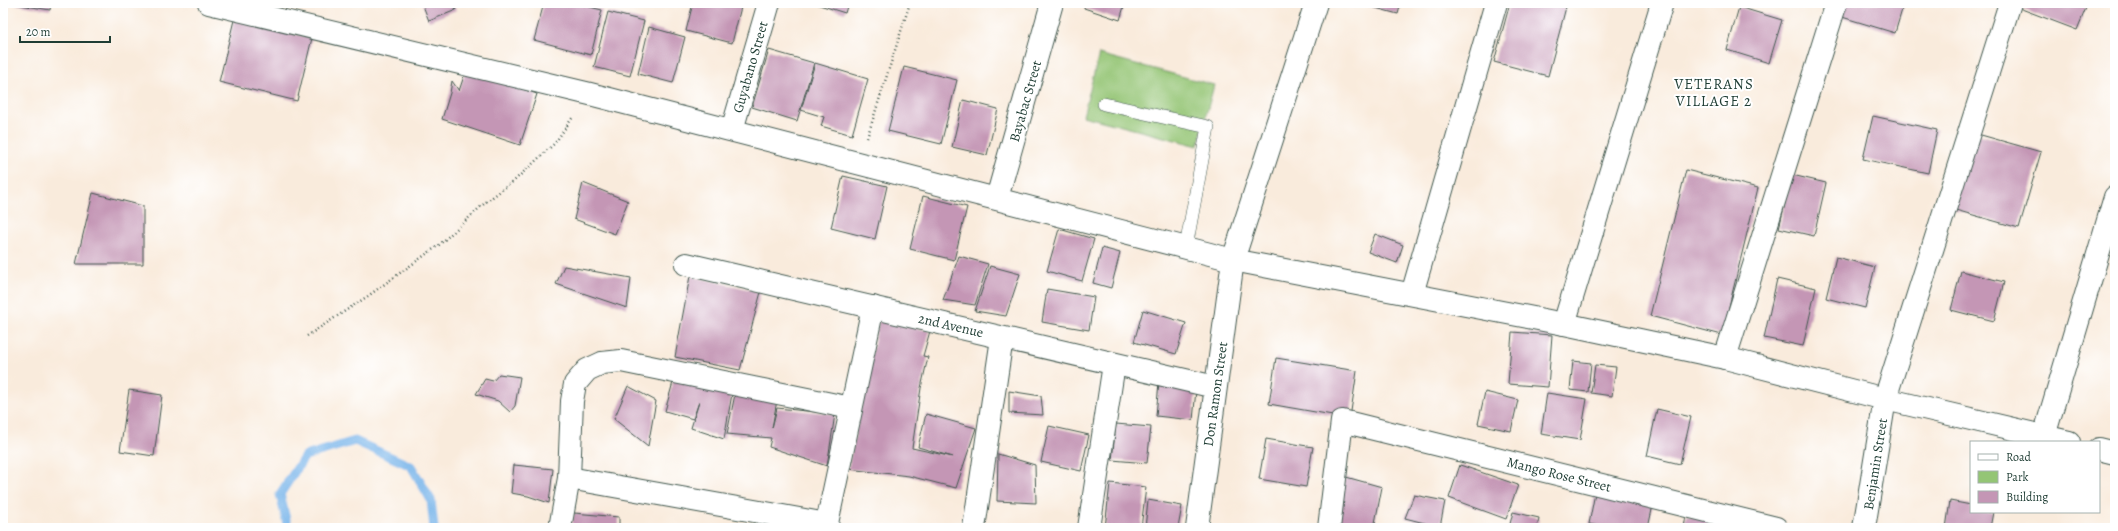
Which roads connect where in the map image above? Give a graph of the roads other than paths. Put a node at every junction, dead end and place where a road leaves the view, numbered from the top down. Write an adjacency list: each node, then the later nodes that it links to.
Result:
1 (209, 3): 10 (street)
2 (769, 3): 10 (street, Guyabano Street)
3 (1052, 3): 12 (street, Bayabac Street)
4 (1316, 3): 14 (street, Don Ramon Street)
5 (1496, 3): 16 (street)
6 (1662, 3): 18 (street)
7 (1836, 3): 20 (street)
8 (2010, 3): 23 (street, Benjamin Street)
9 (1104, 104): 13 (lane)
10 (732, 130): 12 (street)
11 (2115, 197): 25 (street)
12 (997, 198): 13 (street)
13 (1186, 247): 14 (street)
14 (1233, 260): 16 (street); 22 (street, Don Ramon Street)
15 (686, 264): 17 (street, 2nd Avenue)
16 (1412, 294): 18 (street)
17 (873, 307): 19 (street, 2nd Avenue); 24 (street)
18 (1564, 324): 20 (street)
19 (1002, 338): 21 (street, 2nd Avenue); 33 (street)
20 (1725, 358): 23 (street)
21 (1114, 364): 22 (street, 2nd Avenue); 34 (street)
22 (1215, 387): 35 (street, Don Ramon Street)
23 (1886, 399): 25 (street); 38 (street, Benjamin Street)
24 (851, 408): 29 (street); 31 (street)
25 (2044, 436): 26 (street)
26 (2065, 441)
27 (2100, 449): 28 (street)
28 (2115, 453)
29 (568, 478): 31 (street); 32 (street)
30 (1740, 523): 36 (street, Mango Rose Street); 37 (street, Mango Rose Street)
31 (826, 526)
32 (560, 528)
33 (974, 528)
34 (1089, 528)
35 (1197, 528)
36 (1329, 528)
37 (1776, 528)
38 (1864, 528)

